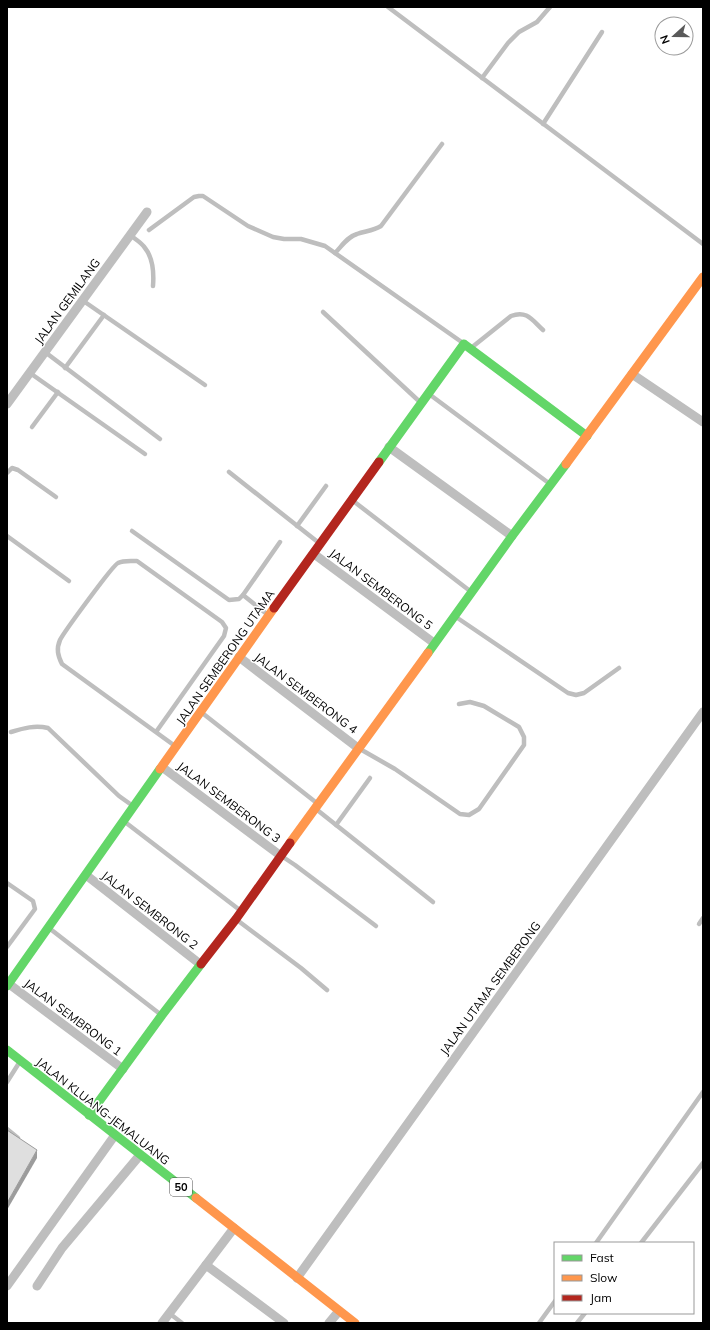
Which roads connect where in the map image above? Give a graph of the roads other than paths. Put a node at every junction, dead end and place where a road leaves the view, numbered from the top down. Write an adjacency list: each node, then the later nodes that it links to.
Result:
1 (388, 7): 4 (lane)
2 (550, 7): 4 (lane)
3 (602, 32): 5 (lane)
4 (482, 78): 5 (lane)
5 (543, 124): 10 (lane)
6 (442, 144): 11 (lane)
7 (147, 212): 9 (street, JALAN GEMILANG)
8 (149, 230): 11 (lane)
9 (130, 235): 13 (lane); 14 (street, JALAN GEMILANG)
10 (703, 244)
11 (335, 253): 18 (lane)
12 (702, 282): 22 (main road)
13 (153, 286)
14 (82, 300): 16 (lane); 19 (street, JALAN GEMILANG)
15 (323, 312): 26 (lane)
16 (104, 315): 20 (lane); 23 (lane)
17 (543, 330): 18 (lane)
18 (467, 346): 25 (main road, JALAN SEMBERONG UTAMA); 30 (main road)
19 (45, 352): 20 (lane); 21 (street, JALAN GEMILANG)
20 (65, 368): 31 (lane)
21 (30, 373): 24 (lane); 27 (street, JALAN GEMILANG)
22 (632, 374): 28 (street); 30 (main road)
23 (206, 385)
24 (58, 392): 29 (lane); 33 (lane)
25 (428, 393): 26 (main road, JALAN SEMBERONG UTAMA); 36 (lane)
26 (421, 403): 32 (main road, JALAN SEMBERONG UTAMA)
27 (7, 404)
28 (703, 422)
29 (32, 427)
30 (586, 436): 36 (main road)
31 (160, 439)
32 (389, 447): 39 (main road, JALAN SEMBERONG UTAMA); 43 (street)
33 (146, 454)
34 (229, 472): 40 (lane)
35 (7, 473): 38 (lane)
36 (551, 485): 43 (main road)
37 (326, 486): 40 (lane)
38 (56, 497)
39 (352, 500): 45 (main road, JALAN SEMBERONG UTAMA); 48 (lane)
40 (297, 526): 45 (lane)
41 (132, 531): 49 (lane)
42 (7, 536): 47 (lane)
43 (512, 536): 48 (main road)
44 (280, 542): 49 (lane)
45 (320, 544): 46 (main road, JALAN SEMBERONG UTAMA)
46 (314, 554): 50 (main road, JALAN SEMBERONG UTAMA); 52 (street, JALAN SEMBERONG 5)
47 (69, 581)
48 (472, 592): 51 (main road)
49 (244, 595): 50 (lane)
50 (269, 616): 53 (main road, JALAN SEMBERONG UTAMA)
51 (454, 616): 52 (main road); 54 (lane)
52 (434, 643): 61 (main road)
53 (239, 657): 56 (main road, JALAN SEMBERONG UTAMA); 61 (street, JALAN SEMBERONG 4)
54 (619, 668)
55 (459, 704): 61 (lane)
56 (201, 712): 60 (main road, JALAN SEMBERONG UTAMA); 64 (lane)
57 (703, 712): 97 (street, JALAN UTAMA SEMBERONG)
58 (11, 732): 65 (lane)
59 (156, 732): 59 (lane); 60 (lane)
60 (176, 747): 62 (main road, JALAN SEMBERONG UTAMA)
61 (358, 748): 64 (main road)
62 (162, 767): 65 (main road, JALAN SEMBERONG UTAMA); 68 (street, JALAN SEMBERONG 3)
63 (370, 778): 67 (lane)
64 (316, 806): 67 (lane); 68 (main road)
65 (134, 807): 66 (main road, JALAN SEMBERONG UTAMA)
66 (124, 821): 69 (main road, JALAN SEMBERONG UTAMA); 72 (lane)
67 (336, 825): 71 (lane)
68 (281, 856): 72 (main road); 75 (lane)
69 (86, 875): 76 (main road, JALAN SEMBERONG UTAMA); 78 (street, JALAN SEMBRONG 2)
70 (7, 883): 77 (lane)
71 (433, 902)
72 (238, 915): 78 (main road); 80 (lane)
73 (703, 918): 74 (lane)
74 (699, 924)
75 (376, 926)
76 (48, 928): 79 (main road, JALAN SEMBERONG UTAMA); 81 (lane)
77 (7, 947)
78 (200, 964): 81 (main road)
79 (8, 985): 84 (street, JALAN SEMBRONG 1)
80 (328, 990)
81 (162, 1015): 84 (main road)
82 (7, 1050): 83 (main road, JALAN KLUANG-JEMALUANG / 50)
83 (20, 1061): 85 (lane); 87 (main road, JALAN KLUANG-JEMALUANG / 50)
84 (123, 1069): 87 (main road)
85 (7, 1082)
86 (703, 1092): 94 (lane)
87 (89, 1115): 89 (main road, JALAN KLUANG-JEMALUANG / 50)
88 (7, 1129): 90 (lane)
89 (115, 1135): 91 (main road, JALAN KLUANG-JEMALUANG / 50); 98 (street)
90 (22, 1142)
91 (140, 1155): 93 (main road, JALAN KLUANG-JEMALUANG / 50); 99 (street)
92 (703, 1163): 95 (lane)
93 (234, 1228): 96 (street); 97 (main road, JALAN KLUANG-JEMALUANG / 50)
94 (597, 1242)
95 (642, 1242)
96 (206, 1265): 102 (street); 106 (street)
97 (297, 1278): 101 (main road, JALAN KLUANG-JEMALUANG / 50)
98 (7, 1286)
99 (38, 1286)
100 (554, 1302): 109 (lane)
101 (339, 1311): 107 (street); 108 (main road, JALAN KLUANG-JEMALUANG / 50)
102 (169, 1313): 104 (street); 105 (lane)
103 (584, 1314): 110 (lane)
104 (162, 1323)
105 (182, 1323)
106 (284, 1323)
107 (329, 1323)
108 (355, 1323)
109 (540, 1323)
110 (577, 1323)

